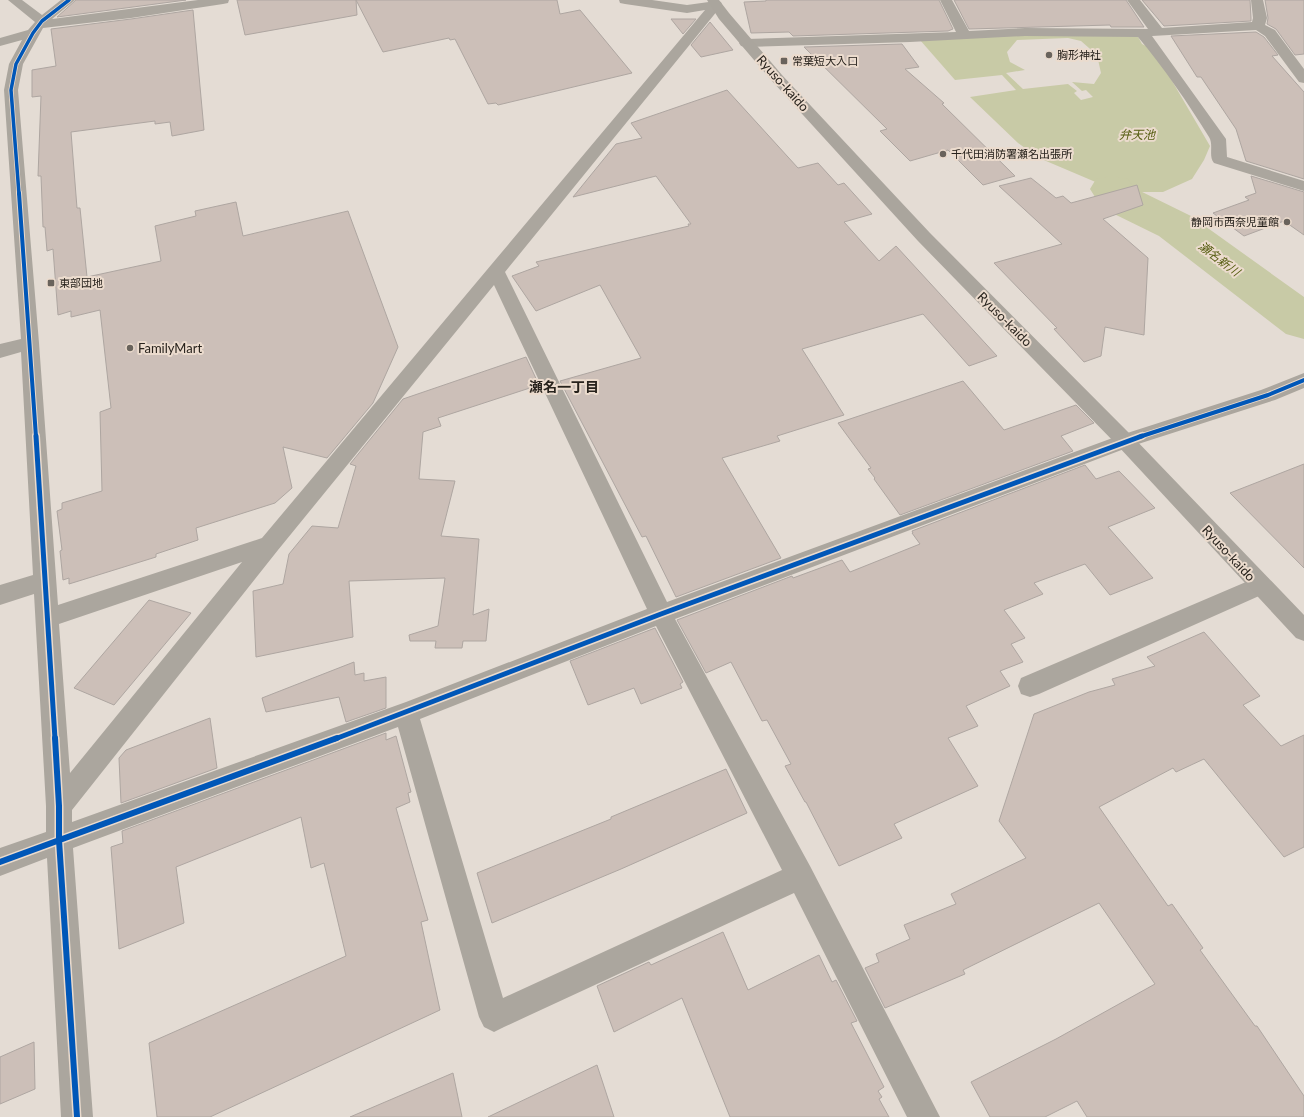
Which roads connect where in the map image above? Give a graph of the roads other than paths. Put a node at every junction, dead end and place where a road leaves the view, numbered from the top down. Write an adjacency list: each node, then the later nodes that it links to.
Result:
1 (14, 0): 9 (street)
2 (69, 0): 9 (street)
3 (223, 0): 9 (street)
4 (625, 0): 8 (street)
5 (946, 0): 13 (street)
6 (1134, 0): 11 (street)
7 (1257, 0): 10 (street)
8 (715, 3): 15 (main road, Ryuso-kaido); 18 (street)
9 (38, 26): 14 (street); 19 (street)
10 (1258, 26): 11 (street); 16 (street)
11 (1158, 32): 12 (street)
12 (1142, 33): 13 (street); 17 (street)
13 (964, 35): 15 (street)
14 (0, 42)
15 (746, 43): 22 (main road, Ryuso-kaido)
16 (1304, 79)
17 (1304, 186)
18 (496, 271): 23 (street); 27 (street)
19 (30, 343): 20 (street); 24 (street)
20 (0, 351)
21 (1304, 380): 22 (street)
22 (1125, 441): 25 (main road, Ryuso-kaido); 27 (street)
23 (270, 544): 28 (street); 32 (street)
24 (45, 581): 26 (street); 28 (street)
25 (1260, 585): 29 (main road, Ryuso-kaido); 30 (street)
26 (0, 595)
27 (661, 614): 31 (street); 35 (street)
28 (47, 618): 32 (street)
29 (1304, 631)
30 (1030, 686)
31 (406, 713): 33 (street); 35 (street)
32 (59, 806): 33 (street)
33 (59, 840): 34 (street); 36 (street)
34 (0, 862)
35 (800, 876): 37 (street)
36 (77, 1117)
37 (924, 1117)

